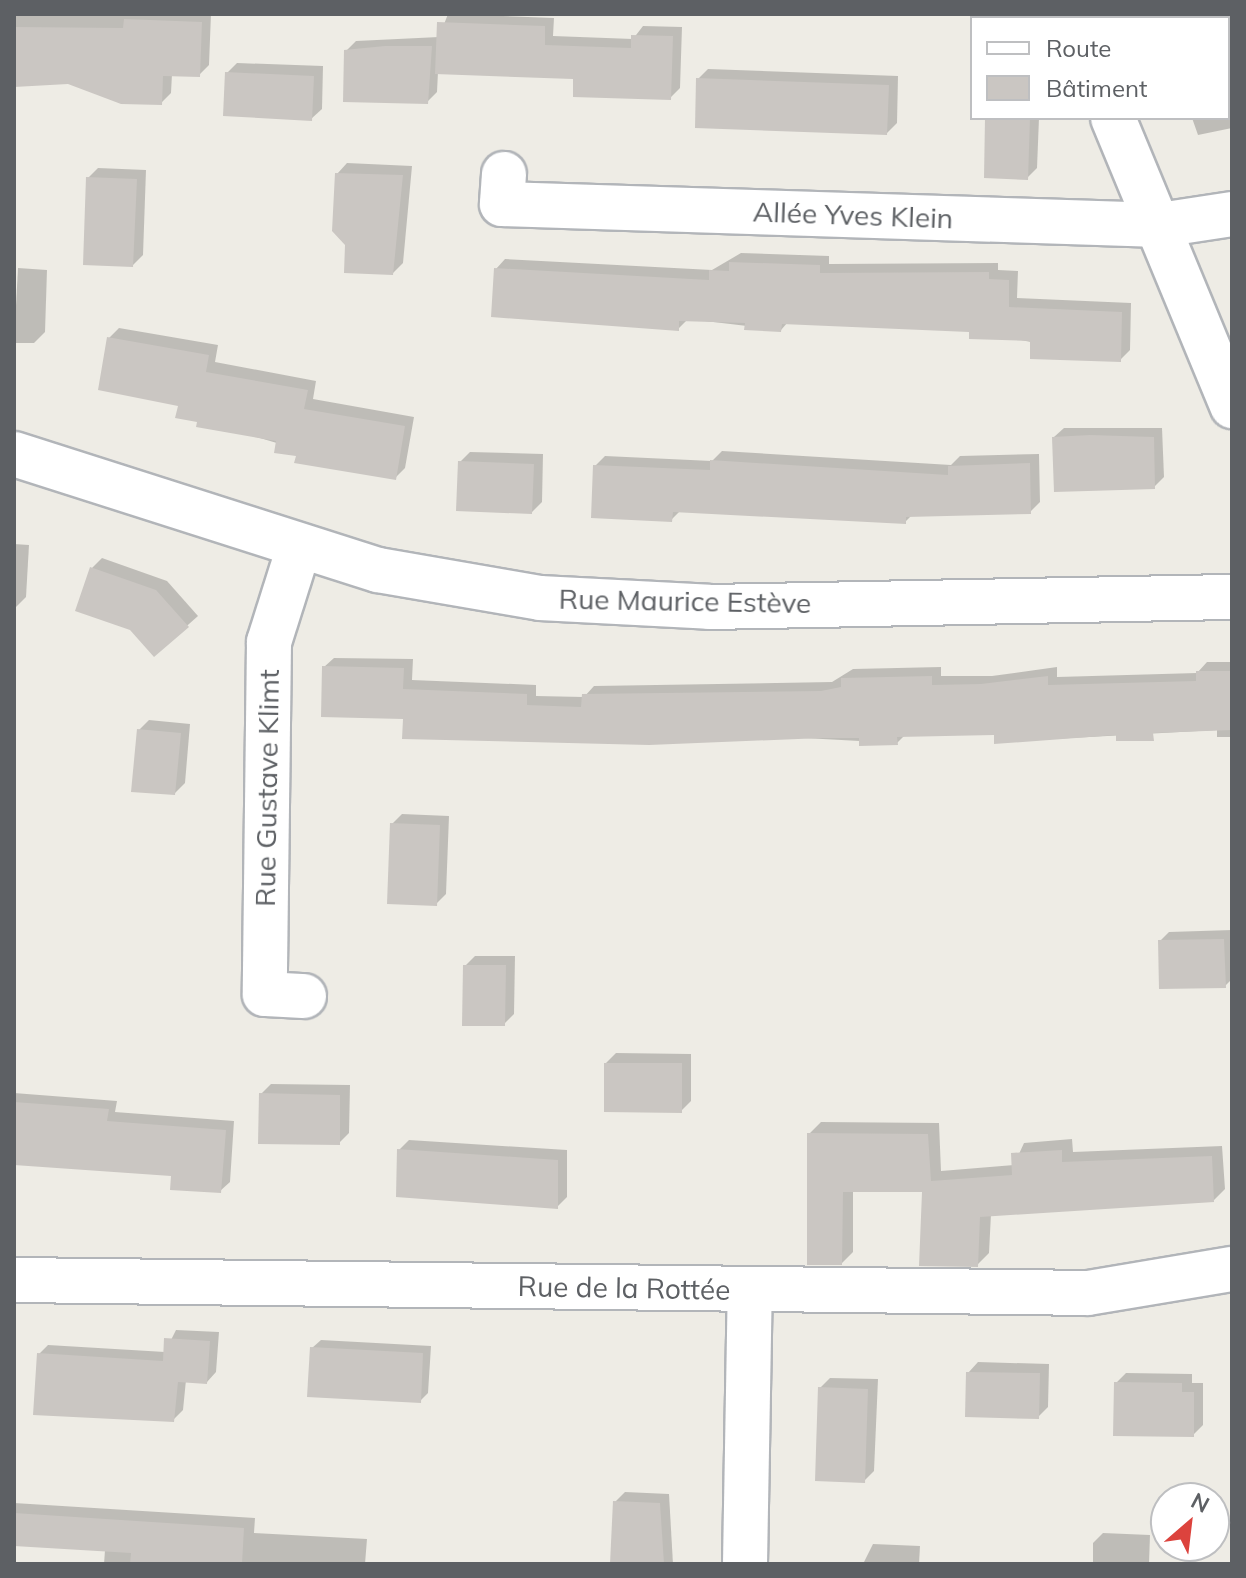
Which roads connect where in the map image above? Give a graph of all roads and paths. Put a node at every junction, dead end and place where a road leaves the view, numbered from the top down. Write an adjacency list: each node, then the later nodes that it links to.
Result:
1 (1114, 120): 4 (street)
2 (504, 174): 4 (street, Allée Yves Klein)
3 (1232, 214): 4 (street, Allée Yves Klein)
4 (1160, 225): 5 (street)
5 (1232, 406)
6 (14, 454): 7 (street, Rue Maurice Estève)
7 (299, 547): 8 (street, Rue Maurice Estève); 9 (street, Rue Gustave Klimt)
8 (1232, 597)
9 (304, 996)
10 (1232, 1269): 12 (street, Rue de la Rottée)
11 (14, 1280): 12 (street, Rue de la Rottée)
12 (750, 1290): 13 (street)
13 (745, 1564)

